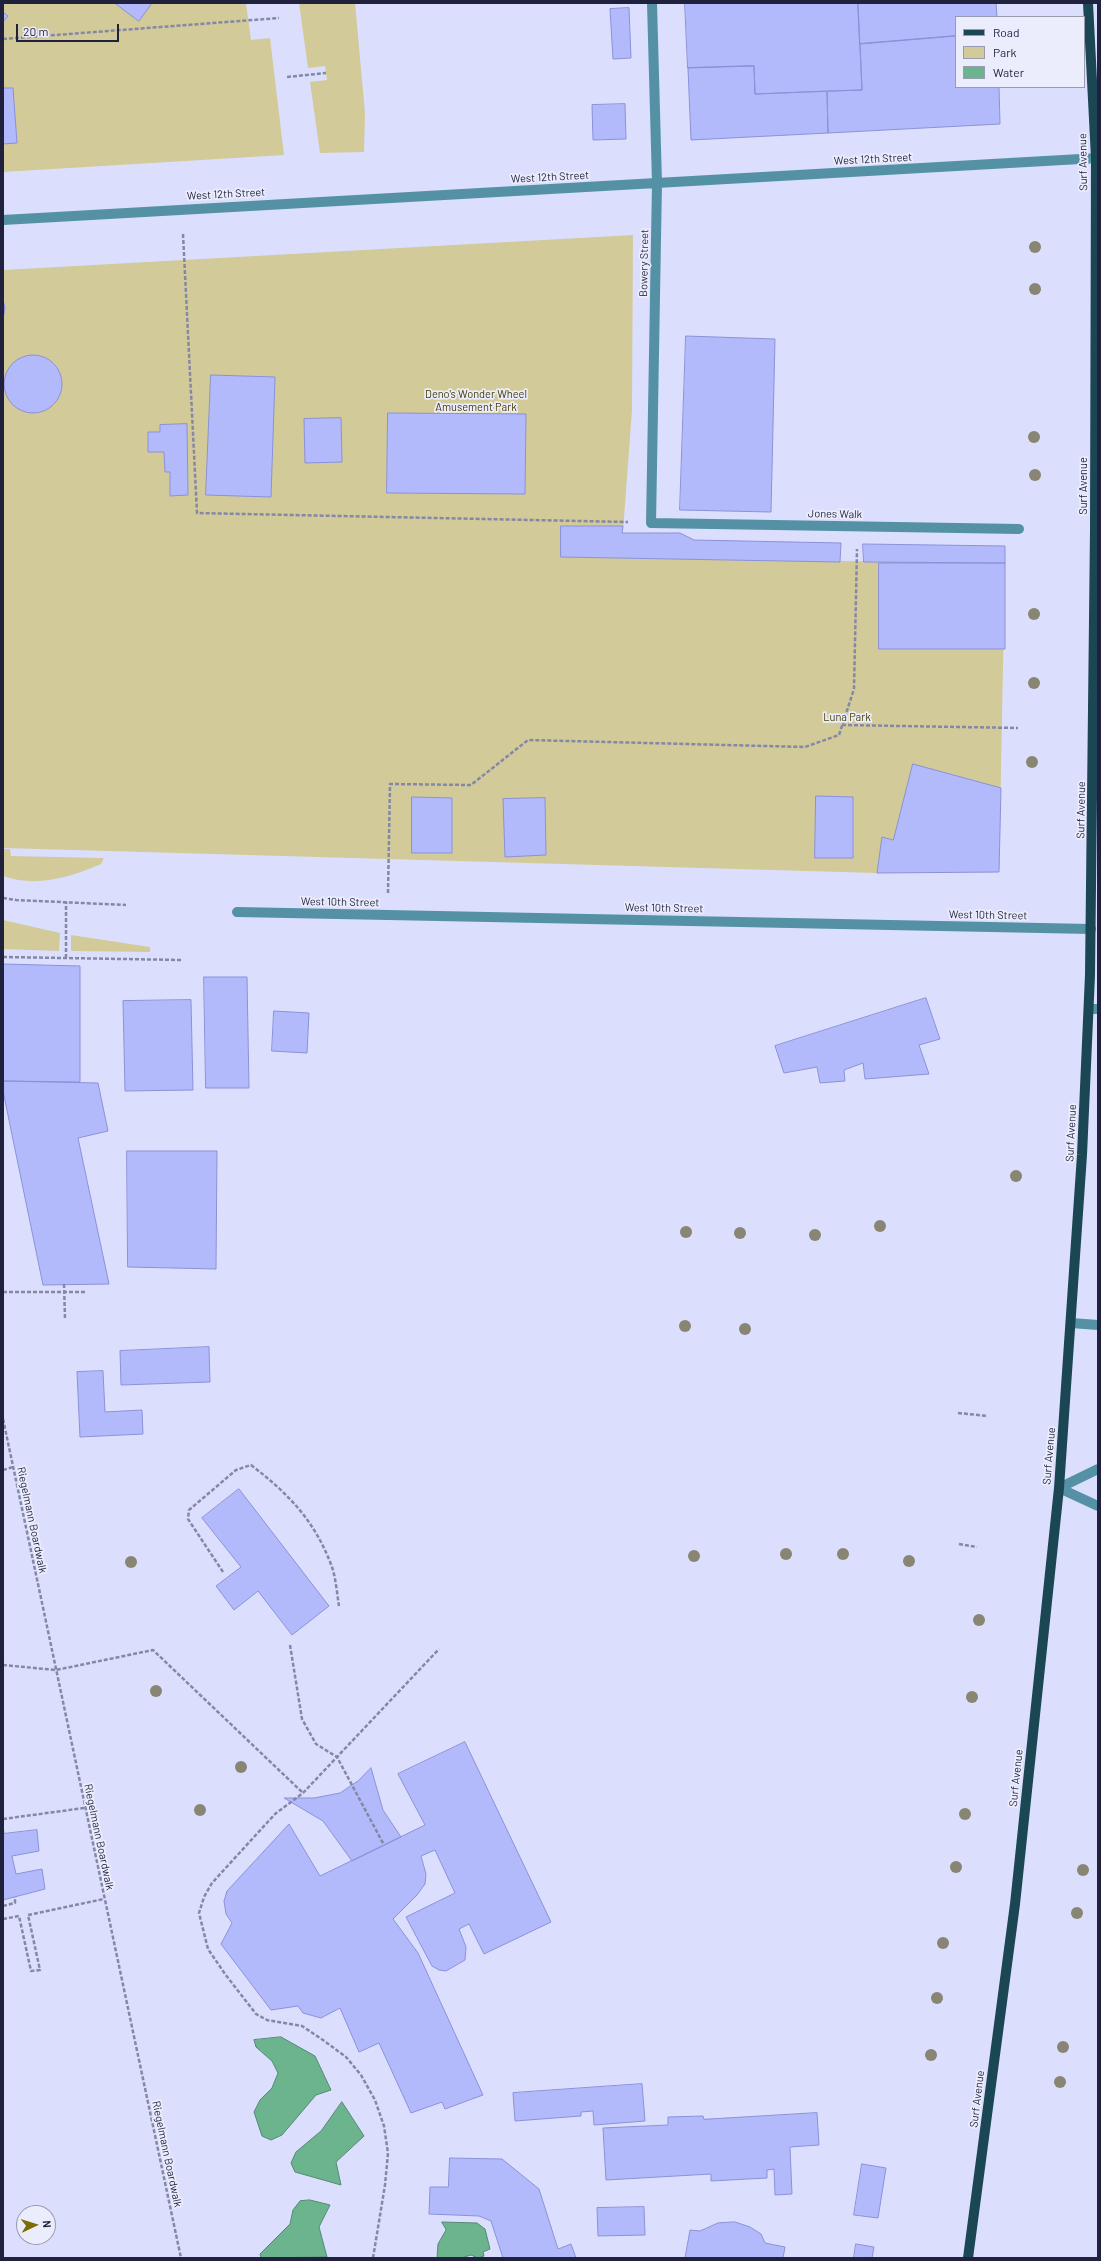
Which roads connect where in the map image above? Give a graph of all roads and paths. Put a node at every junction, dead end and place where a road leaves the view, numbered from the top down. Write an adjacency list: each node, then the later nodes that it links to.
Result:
1 (652, 3): 8 (street, Bowery Street)
2 (1088, 3): 7 (main road, Surf Avenue)
3 (279, 18): 4 (path)
4 (3, 39)
5 (326, 73): 6 (path)
6 (287, 77)
7 (1097, 158): 8 (street, West 12th Street); 21 (main road, Surf Avenue)
8 (657, 183): 9 (street, West 12th Street); 11 (street, Bowery Street)
9 (182, 209): 10 (street, West 12th Street); 11 (path)
10 (3, 220)
11 (651, 523): 12 (street, Jones Walk)
12 (858, 527): 13 (street, Jones Walk); 14 (path)
13 (1019, 529)
14 (842, 725): 15 (path); 20 (path)
15 (1018, 728)
16 (3, 898): 17 (path)
17 (66, 902): 18 (path); 23 (path)
18 (126, 905)
19 (237, 912): 20 (street, West 10th Street)
20 (388, 914): 21 (street, West 10th Street)
21 (1091, 929): 25 (main road, Surf Avenue)
22 (3, 957): 23 (path)
23 (66, 958): 24 (path)
24 (182, 960)
25 (1094, 1009): 31 (main road, Surf Avenue)
26 (64, 1284): 28 (path)
27 (3, 1292): 28 (path)
28 (64, 1292): 29 (path); 30 (path)
29 (87, 1292)
30 (66, 1319)
31 (1071, 1323): 32 (street); 39 (main road, Surf Avenue)
32 (1098, 1325)
33 (958, 1414): 34 (path)
34 (988, 1416)
35 (3, 1419): 36 (path, Riegelmann Boardwalk)
36 (13, 1467): 38 (path); 48 (path, Riegelmann Boardwalk)
37 (1098, 1469): 39 (street)
38 (3, 1470)
39 (1059, 1488): 40 (street); 62 (main road, Surf Avenue)
40 (1098, 1506)
41 (959, 1544): 42 (path)
42 (977, 1547)
43 (223, 1572): 44 (path)
44 (339, 1606)
45 (290, 1645): 49 (path)
46 (439, 1649): 49 (path)
47 (3, 1665): 48 (path)
48 (56, 1670): 50 (path); 51 (path, Riegelmann Boardwalk)
49 (337, 1758): 50 (path); 55 (path)
50 (303, 1793): 61 (path)
51 (84, 1808): 52 (path); 57 (path, Riegelmann Boardwalk)
52 (3, 1819)
53 (3, 1830): 54 (path)
54 (3, 1834)
55 (384, 1845)
56 (14, 1897): 58 (path)
57 (104, 1899): 59 (path); 60 (path, Riegelmann Boardwalk)
58 (3, 1906)
59 (3, 1919)
60 (181, 2258)
61 (373, 2258)
62 (968, 2258)

